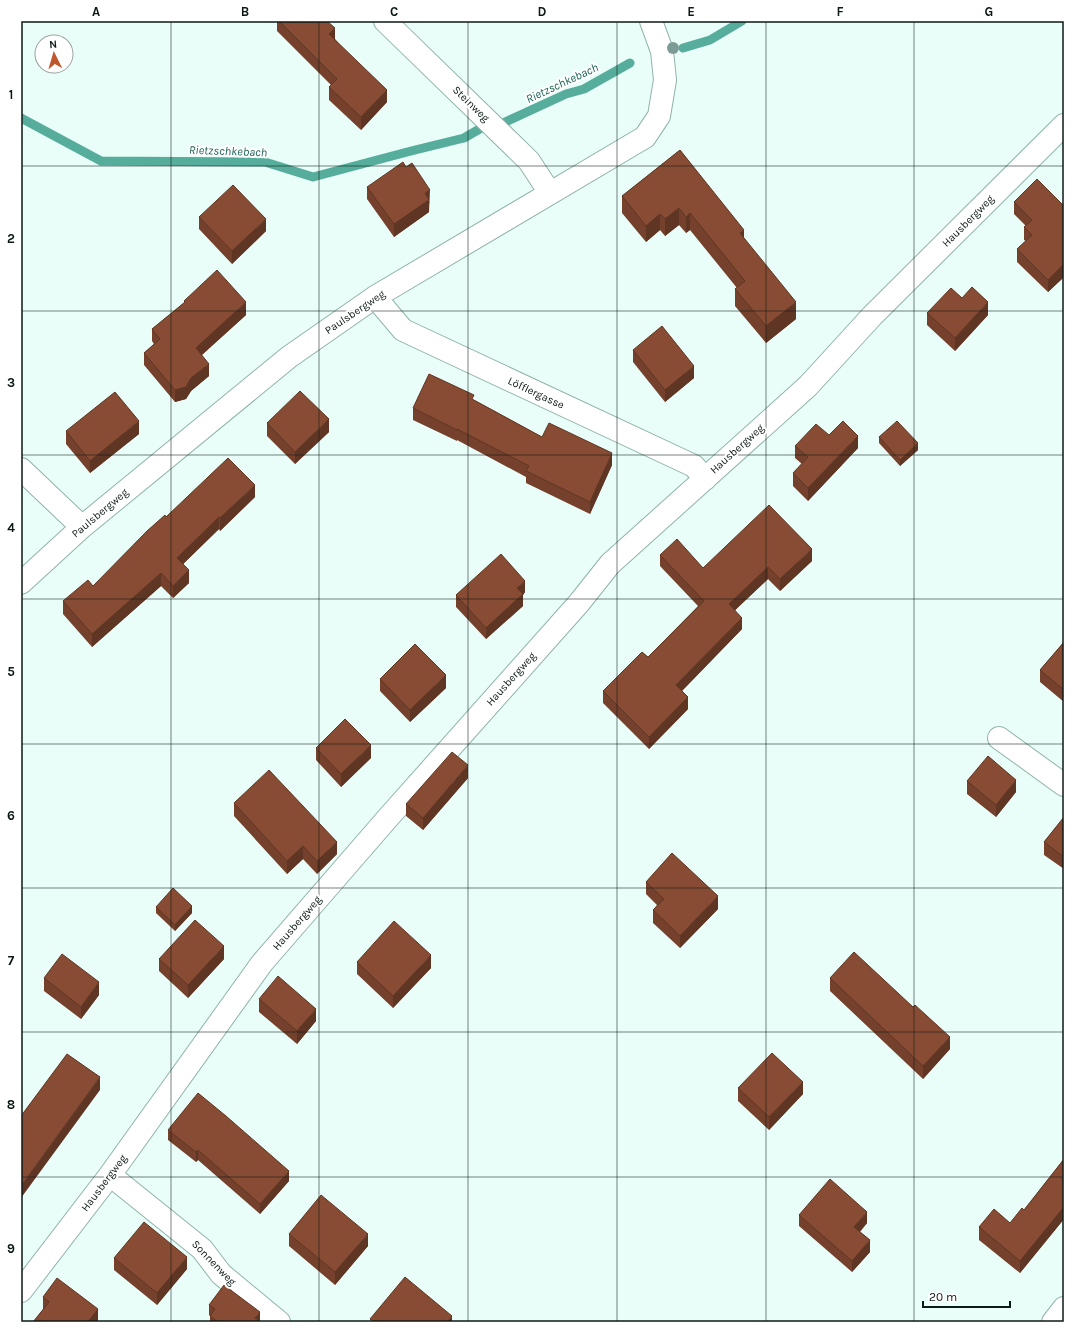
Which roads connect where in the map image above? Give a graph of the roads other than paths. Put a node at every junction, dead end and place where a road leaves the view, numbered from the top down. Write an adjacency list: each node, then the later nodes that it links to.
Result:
1 (385, 21): 4 (street, Steinweg)
2 (651, 21): 4 (street, Paulsbergweg)
3 (1064, 126): 7 (street, Hausbergweg)
4 (550, 193): 5 (street, Paulsbergweg)
5 (375, 297): 7 (street, Löfflergasse); 8 (street, Paulsbergweg)
6 (21, 469): 8 (street)
7 (705, 479): 12 (street, Hausbergweg)
8 (82, 527): 9 (street, Paulsbergweg)
9 (21, 583)
10 (999, 738): 11 (street)
11 (1064, 785)
12 (110, 1175): 13 (street, Hausbergweg); 15 (street, Sonnenweg)
13 (21, 1290)
14 (1064, 1308): 16 (street)
15 (279, 1322)
16 (1054, 1322)

